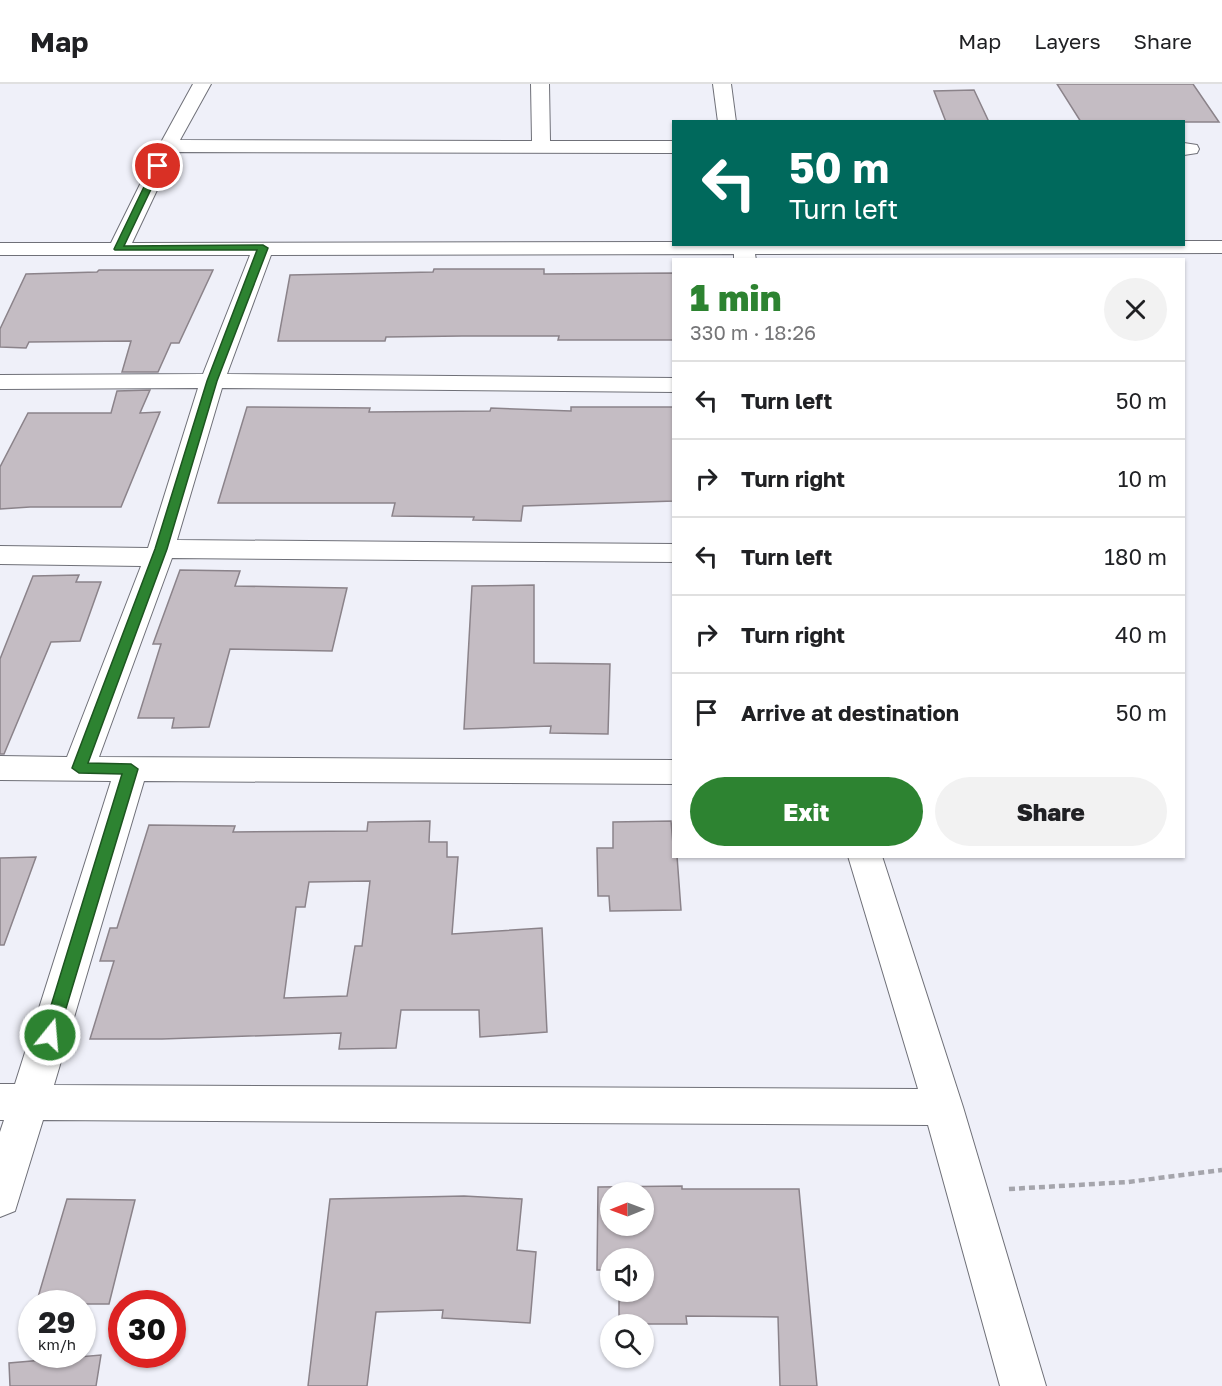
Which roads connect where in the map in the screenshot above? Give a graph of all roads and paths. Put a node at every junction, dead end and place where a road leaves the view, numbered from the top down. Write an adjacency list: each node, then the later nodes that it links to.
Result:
1 (202, 84): 6 (street)
2 (540, 84): 5 (street)
3 (722, 84): 4 (street)
4 (727, 120)
5 (541, 145): 6 (street); 7 (street)
6 (168, 146): 11 (street)
7 (672, 147)
8 (1222, 247): 12 (street)
9 (263, 248): 11 (street); 12 (street); 13 (street)
10 (0, 249): 11 (street)
11 (118, 249)
12 (744, 251)
13 (212, 381): 14 (street); 15 (street); 16 (street)
14 (0, 382)
15 (672, 385)
16 (160, 553): 17 (street); 18 (street); 20 (street)
17 (672, 553)
18 (0, 555)
19 (0, 768): 20 (street)
20 (79, 768): 21 (street)
21 (131, 769): 22 (street); 24 (street)
22 (672, 772)
23 (865, 858): 25 (street)
24 (15, 1102): 25 (street); 28 (street)
25 (943, 1107): 27 (street)
26 (1222, 1170): 27 (path)
27 (966, 1191): 29 (street)
28 (0, 1197)
29 (1023, 1386)

